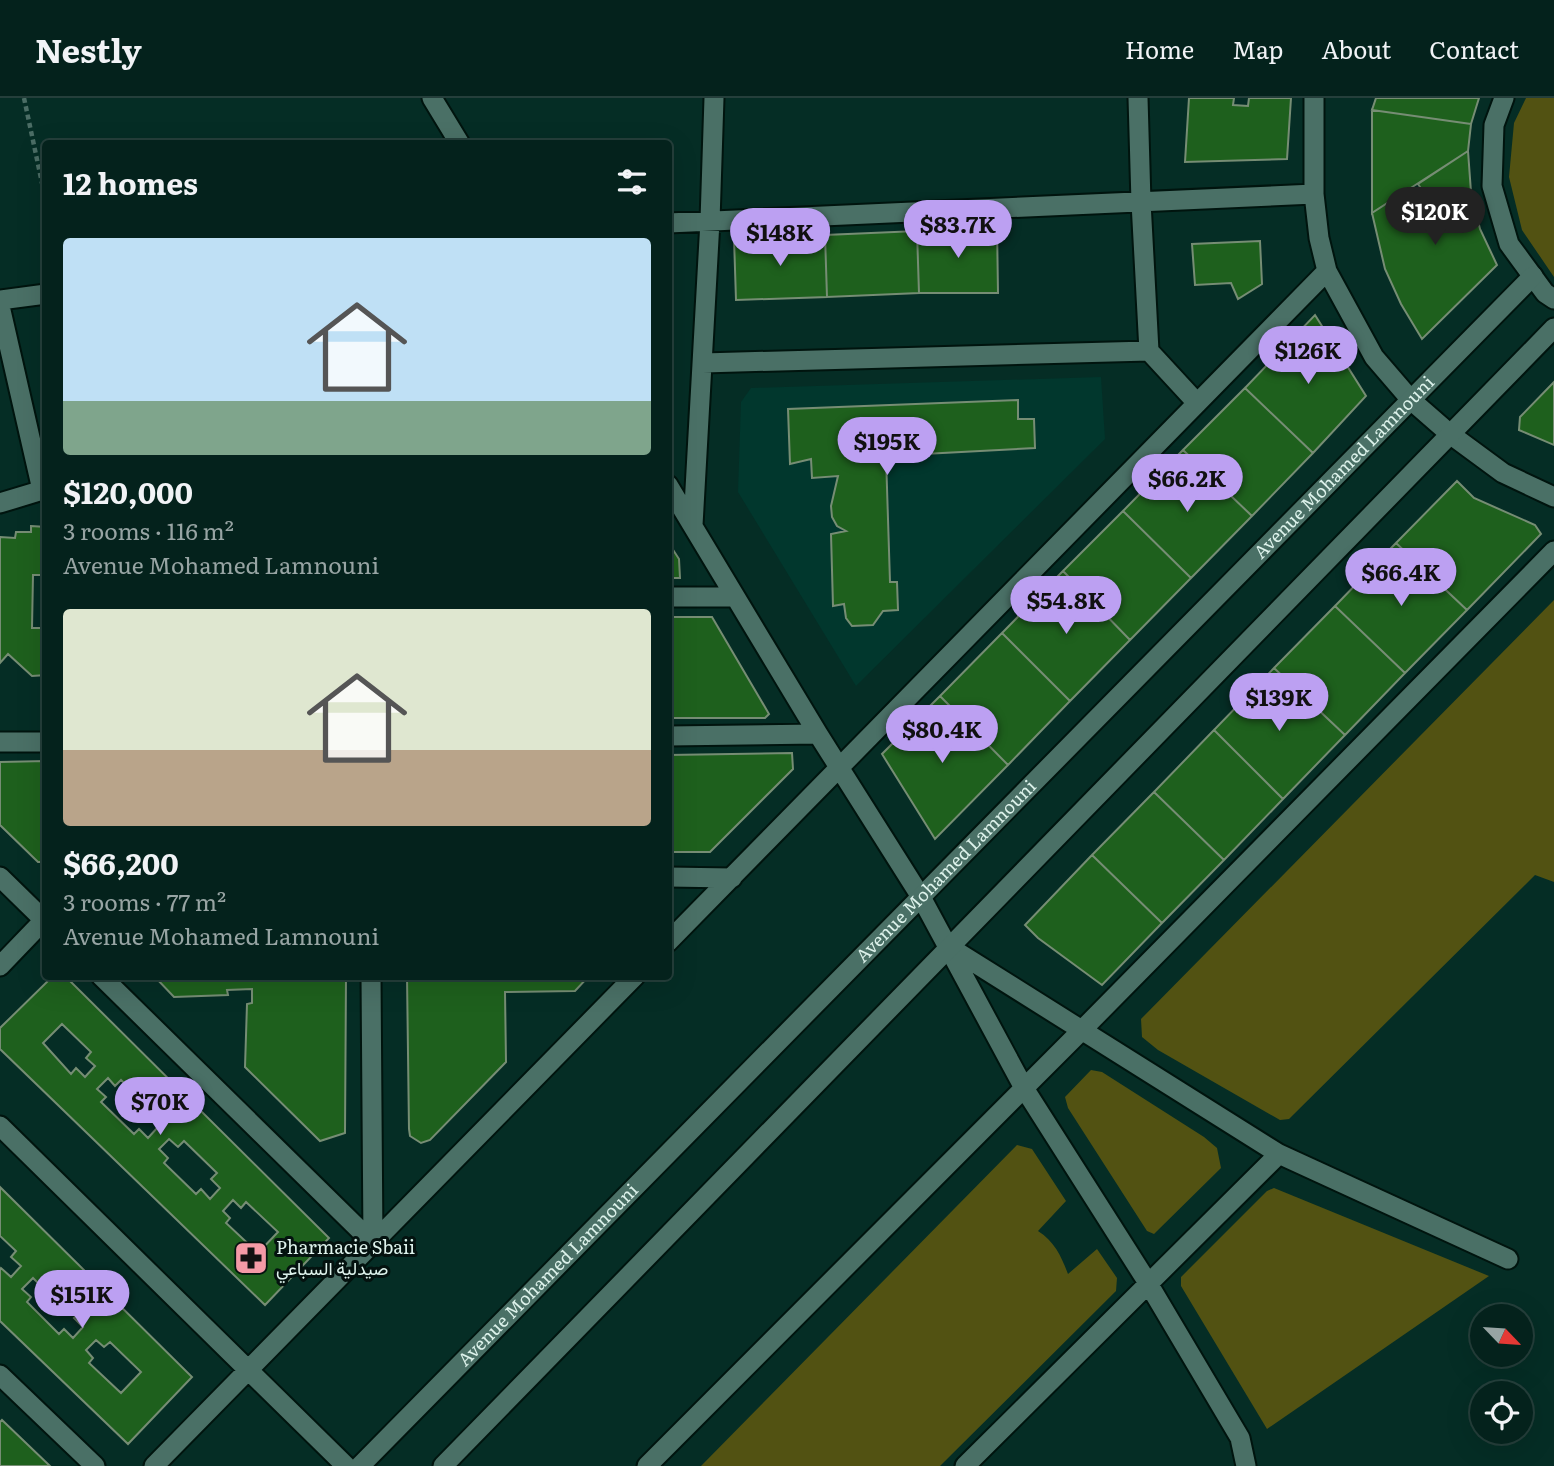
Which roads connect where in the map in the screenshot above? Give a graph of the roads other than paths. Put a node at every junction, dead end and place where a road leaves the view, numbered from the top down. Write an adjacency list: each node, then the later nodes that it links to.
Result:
1 (432, 98): 6 (street)
2 (714, 98): 9 (street)
3 (1138, 98): 8 (street)
4 (1314, 98): 7 (street)
5 (1504, 98): 12 (street)
6 (458, 140)
7 (1314, 194): 8 (street); 11 (street)
8 (1141, 202): 9 (street); 18 (street)
9 (710, 221): 10 (street); 19 (street)
10 (672, 223)
11 (1326, 271): 20 (street); 21 (street)
12 (1533, 276): 14 (street); 20 (street, Avenue Mohamed Lamnouni)
13 (42, 295): 15 (street)
14 (1554, 299)
15 (0, 300)
16 (0, 306): 23 (street)
17 (1554, 328): 22 (street)
18 (1149, 351): 19 (street); 21 (street)
19 (703, 363): 28 (street)
20 (1411, 400): 22 (street); 40 (street, Avenue Mohamed Lamnouni)
21 (1197, 403): 36 (street)
22 (1451, 434): 26 (street); 44 (street)
23 (42, 482)
24 (42, 491): 27 (street)
25 (672, 491): 28 (street)
26 (1554, 497)
27 (0, 503)
28 (693, 525): 31 (street)
29 (1554, 551): 49 (street)
30 (672, 597): 31 (street)
31 (735, 597): 32 (street)
32 (817, 734): 33 (street); 36 (street)
33 (672, 736)
34 (0, 742): 35 (street)
35 (42, 742)
36 (839, 768): 39 (street); 40 (street)
37 (0, 877): 41 (street)
38 (672, 877): 39 (street)
39 (732, 878): 43 (street)
40 (921, 897): 44 (street); 61 (street, Avenue Mohamed Lamnouni)
41 (42, 917)
42 (42, 923): 45 (street)
43 (672, 938)
44 (950, 948): 49 (street); 50 (street); 62 (street)
45 (0, 965)
46 (105, 980): 53 (street)
47 (371, 980): 53 (street)
48 (631, 980): 53 (street)
49 (1081, 1031): 50 (street); 52 (street)
50 (1024, 1088): 55 (street); 63 (street)
51 (0, 1126): 56 (street)
52 (1279, 1154): 54 (street); 55 (street)
53 (373, 1243): 56 (street)
54 (1508, 1259)
55 (1148, 1283): 64 (street); 65 (street)
56 (248, 1370): 59 (street); 60 (street)
57 (0, 1375): 58 (street)
58 (95, 1466)
59 (154, 1466)
60 (346, 1466)
61 (360, 1466)
62 (443, 1466)
63 (647, 1466)
64 (965, 1466)
65 (1246, 1466)

